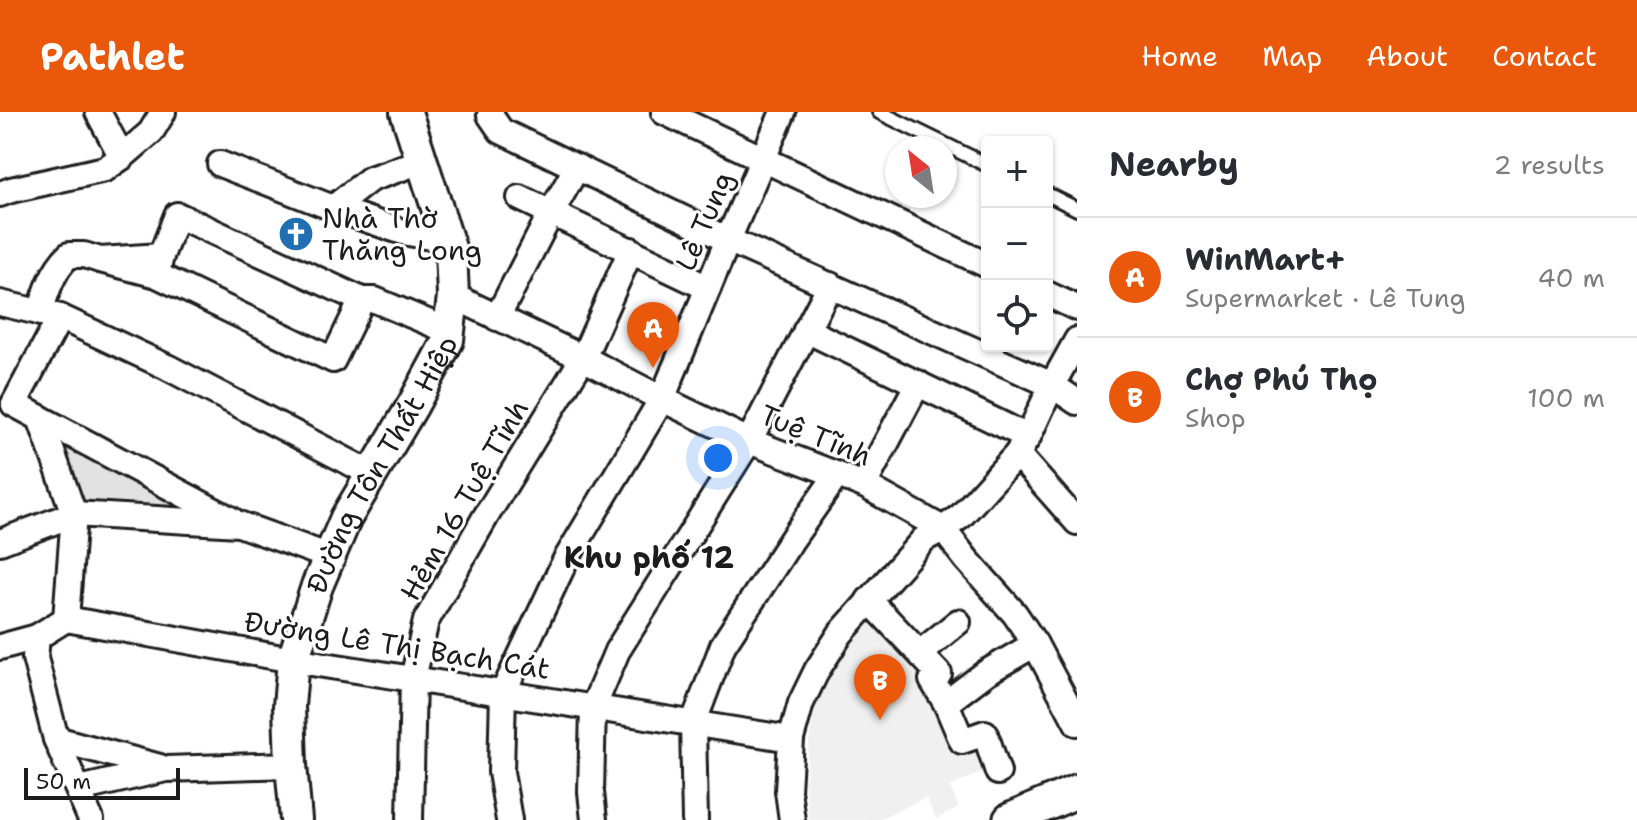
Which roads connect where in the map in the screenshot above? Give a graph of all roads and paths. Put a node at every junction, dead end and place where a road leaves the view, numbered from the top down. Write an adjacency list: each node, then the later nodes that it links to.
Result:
1 (98, 112): 8 (street)
2 (163, 112): 8 (street)
3 (406, 112): 10 (street, Đường Tôn Thất Hiệp)
4 (491, 112): 13 (street)
5 (664, 112): 9 (street)
6 (783, 112): 9 (street, Lê Tung)
7 (879, 112): 11 (lane)
8 (122, 157): 14 (street)
9 (763, 158): 21 (street, Lê Tung); 23 (street)
10 (422, 161): 17 (street); 20 (street, Đường Tôn Thất Hiệp)
11 (981, 162)
12 (220, 164): 17 (street)
13 (577, 167): 19 (street); 21 (street)
14 (0, 194)
15 (1053, 197): 18 (lane)
16 (520, 198): 19 (street)
17 (333, 208): 20 (street)
18 (1077, 209)
19 (551, 213): 22 (street); 33 (street)
20 (447, 240): 27 (street, Đường Tôn Thất Hiệp)
21 (728, 240): 25 (street); 26 (street, Lê Tung)
22 (631, 250): 26 (street); 37 (street, Hẻm 16 Tuệ Tĩnh)
23 (981, 262)
24 (159, 266): 29 (street); 29 (street); 32 (street)
25 (830, 285): 34 (street); 39 (street)
26 (708, 288): 40 (street, Lê Tung)
27 (453, 296): 33 (street, Tuệ Tĩnh); 35 (street, Đường Tôn Thất Hiệp)
28 (1053, 297): 31 (street)
29 (362, 300): 35 (street)
30 (0, 303): 32 (street)
31 (1077, 308)
32 (50, 315): 42 (street); 46 (street)
33 (497, 318): 37 (street, Tuệ Tĩnh)
34 (806, 330): 38 (street); 44 (street)
35 (449, 331): 46 (street, Đường Tôn Thất Hiệp)
36 (1077, 340): 39 (street)
37 (583, 358): 40 (street, Tuệ Tĩnh); 63 (street, Hẻm 16 Tuệ Tĩnh)
38 (918, 383): 45 (street); 48 (street)
39 (1052, 385): 41 (street); 45 (street)
40 (662, 399): 44 (street, Tuệ Tĩnh); 64 (street, Lê Tung)
41 (1077, 402)
42 (7, 407): 43 (street)
43 (40, 418): 49 (street); 51 (street)
44 (749, 441): 47 (street, Tuệ Tĩnh); 66 (street)
45 (1022, 445): 50 (street); 52 (street)
46 (372, 474): 54 (street, Đường Tôn Thất Hiệp)
47 (837, 475): 48 (street, Tuệ Tĩnh); 68 (street)
48 (864, 485): 52 (street, Tuệ Tĩnh)
49 (74, 514): 51 (street); 53 (street); 56 (street)
50 (1077, 522)
51 (239, 524): 54 (street)
52 (943, 529): 55 (street); 59 (street, Tuệ Tĩnh)
53 (1, 539)
54 (330, 557): 62 (street, Đường Tôn Thất Hiệp)
55 (869, 600): 61 (street); 70 (street)
56 (66, 619): 58 (street); 62 (street, Đường Lê Thị Bạch Cát)
57 (958, 622): 61 (street)
58 (37, 637): 60 (street); 69 (street)
59 (1035, 644): 65 (street); 67 (street, Tuệ Tĩnh)
60 (0, 647)
61 (934, 650): 65 (street)
62 (293, 660): 63 (street, Đường Lê Thị Bạch Cát); 71 (street, Đường Tôn Thất Hiệp)
63 (413, 679): 64 (street, Đường Lê Thị Bạch Cát); 78 (street, Hẻm 16 Tuệ Tĩnh)
64 (503, 693): 66 (street, Đường Lê Thị Bạch Cát); 79 (street)
65 (946, 703): 73 (street)
66 (593, 708): 68 (street, Đường Lê Thị Bạch Cát); 80 (street)
67 (1077, 723)
68 (693, 724): 70 (street, Đường Lê Thị Bạch Cát); 81 (street)
69 (56, 739): 72 (street); 74 (street)
70 (791, 739): 82 (street)
71 (291, 765): 72 (street); 77 (street, Đường Tôn Thất Hiệp)
72 (166, 769): 74 (street)
73 (998, 772)
74 (79, 789): 76 (street)
75 (1077, 791): 83 (main road)
76 (91, 820)
77 (296, 820)
78 (410, 820)
79 (509, 820)
80 (594, 820)
81 (695, 820)
82 (792, 820)
83 (1010, 820)

